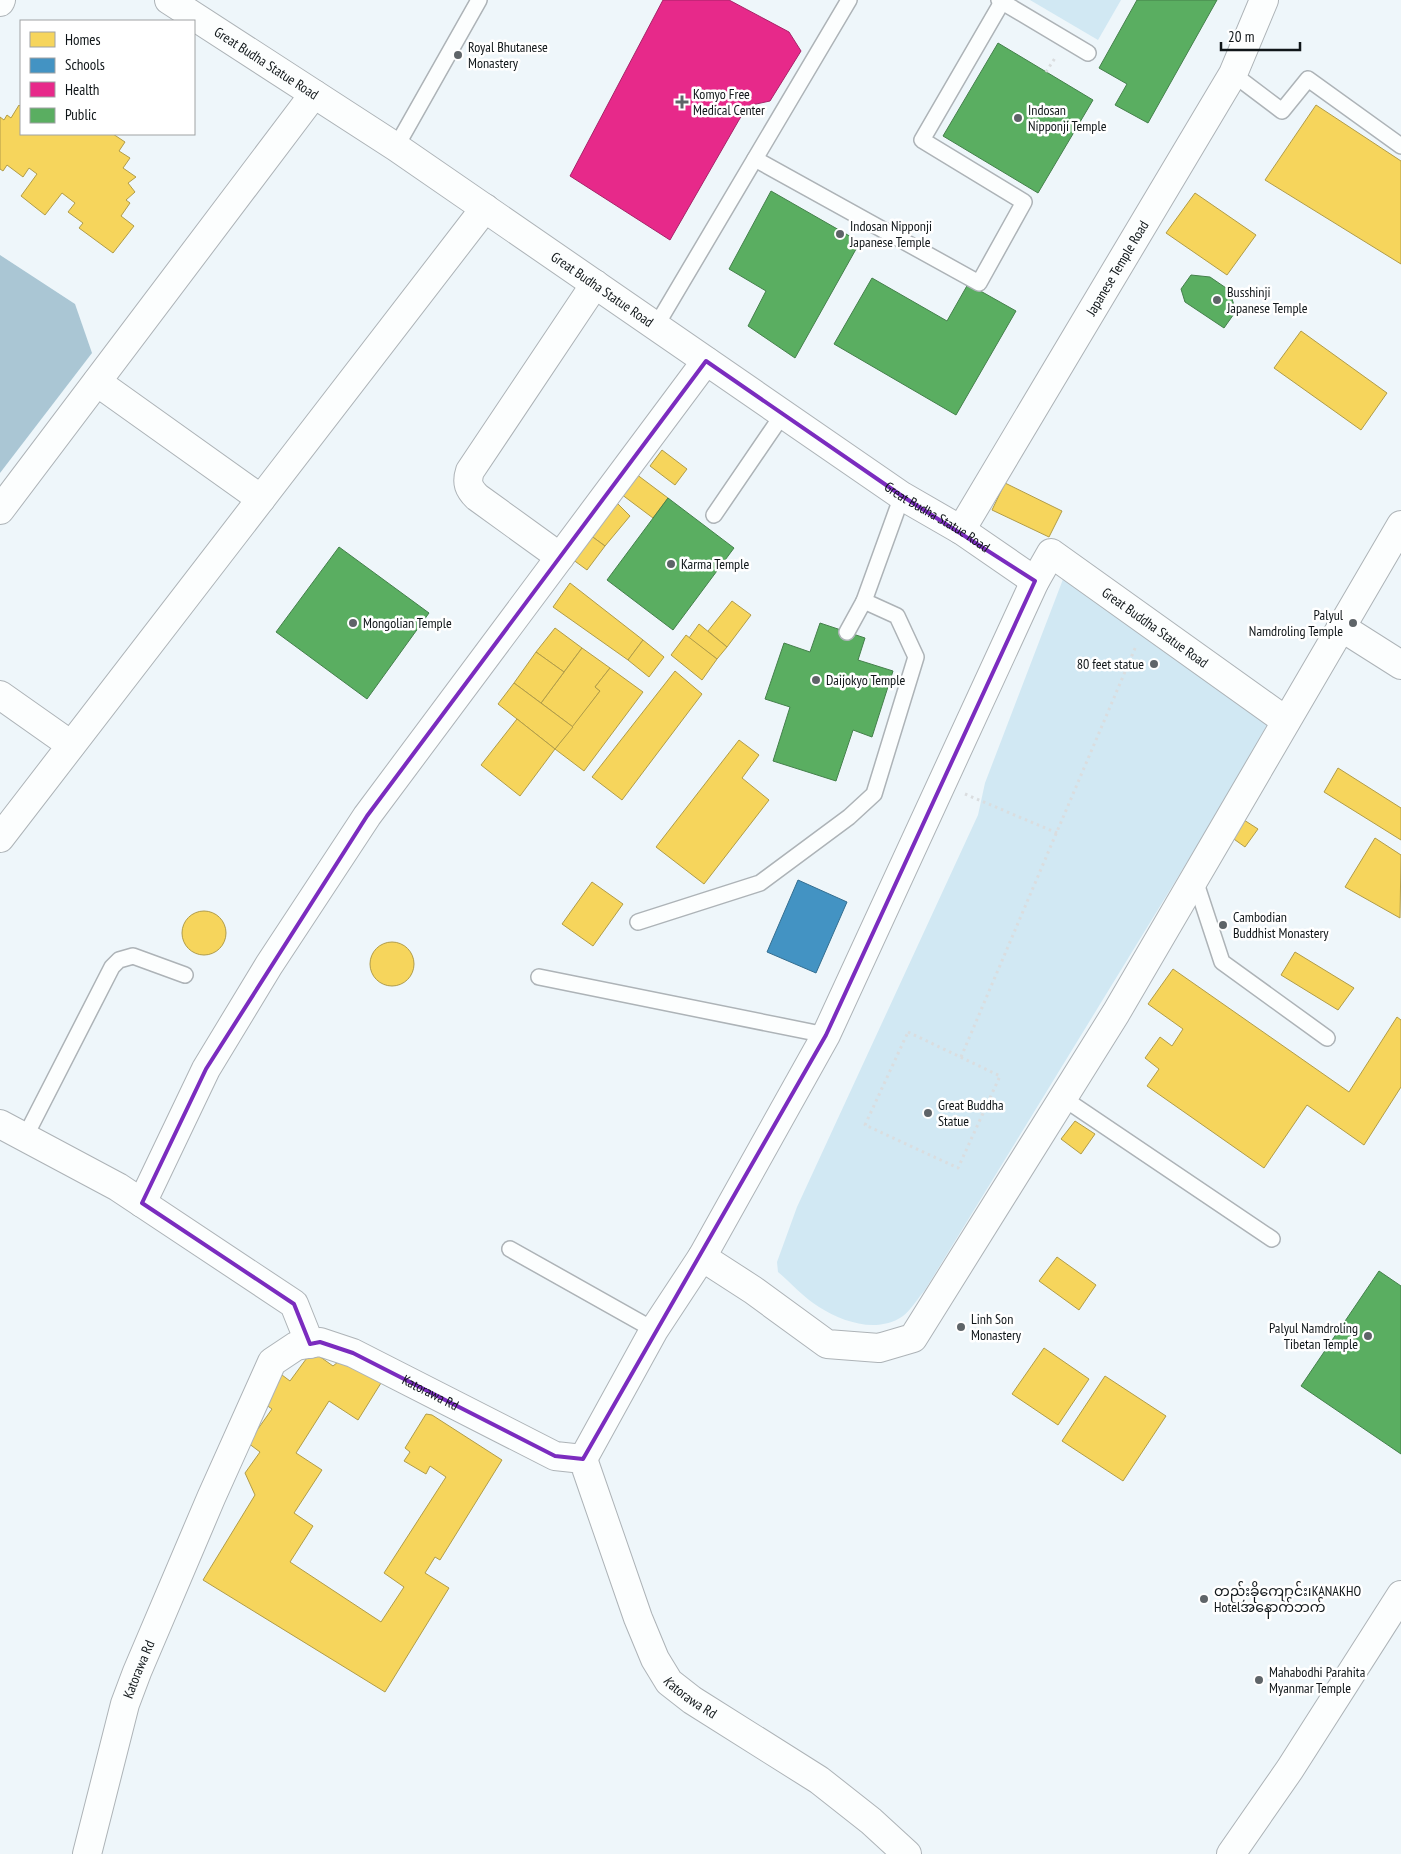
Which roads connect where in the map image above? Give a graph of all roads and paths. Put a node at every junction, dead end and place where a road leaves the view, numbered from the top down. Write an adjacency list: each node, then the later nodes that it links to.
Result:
1 (479, 0): 12 (lane)
2 (849, 0): 13 (lane)
3 (1264, 0): 9 (street, Japanese Temple Road)
4 (1001, 1): 8 (lane); 13 (lane)
5 (177, 10): 6 (street, Great Budha Statue Road)
6 (193, 20)
7 (195, 21): 10 (street, Great Budha Statue Road)
8 (1088, 53)
9 (1233, 74): 11 (lane); 25 (street, Japanese Temple Road)
10 (314, 94): 12 (street, Great Budha Statue Road); 18 (street)
11 (1401, 146)
12 (396, 147): 14 (street, Great Budha Statue Road)
13 (755, 159): 16 (lane)
14 (485, 208): 15 (street, Great Budha Statue Road); 21 (street)
15 (595, 284): 16 (street, Great Budha Statue Road); 26 (street)
16 (656, 326): 17 (street, Great Budha Statue Road)
17 (706, 361): 19 (street, Great Budha Statue Road); 26 (street)
18 (97, 382): 21 (street); 22 (street)
19 (783, 414): 20 (street, Great Budha Statue Road); 23 (lane)
20 (902, 496): 25 (street, Great Budha Statue Road); 28 (lane)
21 (261, 499): 35 (street)
22 (0, 510)
23 (714, 515)
24 (1401, 524): 30 (street)
25 (961, 530): 27 (street, Great Budha Statue Road)
26 (560, 557): 49 (street)
27 (1035, 581): 29 (street, Great Buddha Statue Road); 36 (street)
28 (864, 601): 31 (lane); 40 (lane)
29 (1147, 620): 34 (street, Great Buddha Statue Road); 37 (path)
30 (1341, 627): 32 (street); 34 (street)
31 (847, 632)
32 (1401, 664)
33 (0, 695): 35 (street)
34 (1286, 721): 39 (street)
35 (71, 745): 38 (street)
36 (942, 784): 37 (path); 43 (street)
37 (1057, 833): 45 (path)
38 (0, 838)
39 (1195, 880): 44 (lane); 46 (street)
40 (638, 922)
41 (185, 975): 48 (lane)
42 (539, 977): 43 (lane)
43 (826, 1035): 52 (street)
44 (1327, 1038)
45 (961, 1057): 45 (path)
46 (1063, 1098): 50 (lane); 52 (street)
47 (0, 1124): 48 (street)
48 (25, 1137): 49 (street)
49 (142, 1203): 54 (street)
50 (1272, 1239)
51 (510, 1249): 53 (lane)
52 (702, 1257): 53 (street)
53 (654, 1330): 55 (street)
54 (310, 1344): 55 (street, Katorawa Rd); 57 (street, Katorawa Rd)
55 (583, 1458): 58 (street, Katorawa Rd)
56 (1401, 1595): 59 (street)
57 (87, 1854)
58 (907, 1854)
59 (1231, 1854)

